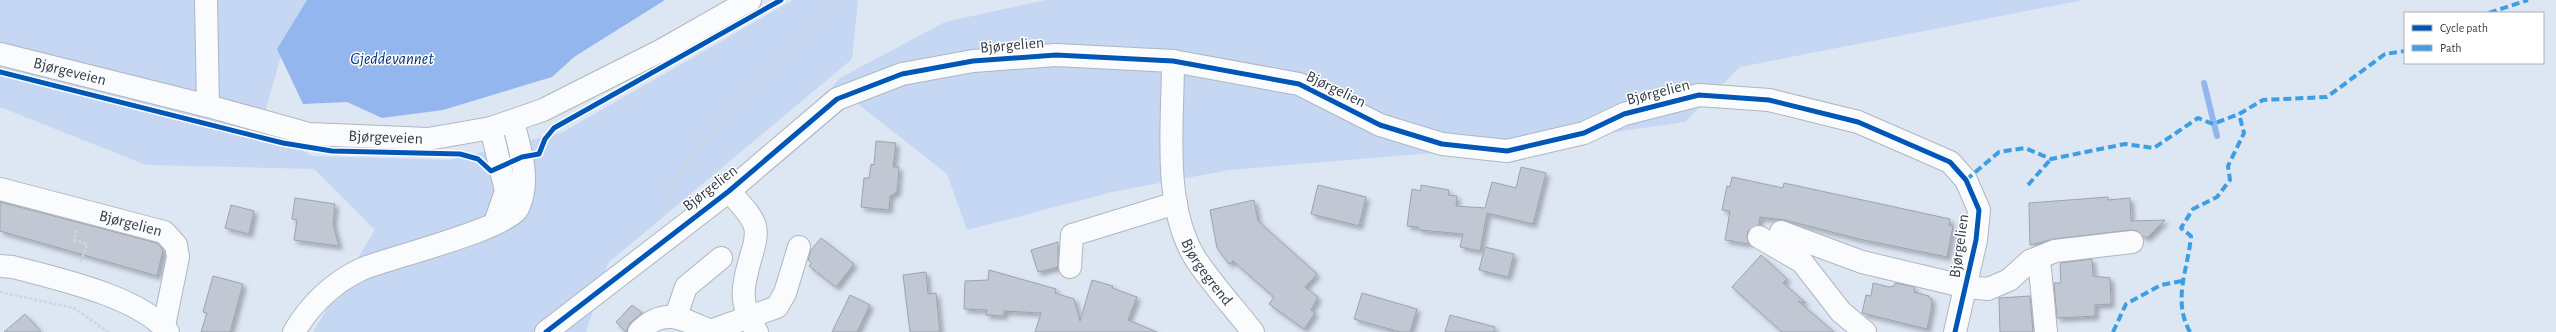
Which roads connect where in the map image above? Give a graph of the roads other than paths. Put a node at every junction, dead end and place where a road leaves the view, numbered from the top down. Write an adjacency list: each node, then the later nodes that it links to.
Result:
1 (206, 0): 5 (street)
2 (750, 0): 6 (street, Bjørgeveien)
3 (0, 54): 5 (street, Bjørgeveien)
4 (1173, 62): 9 (street, Bjørgelien); 10 (street, Bjørgegrend); 20 (street, Bjørgelien)
5 (208, 106): 7 (street, Bjørgeveien)
6 (513, 122): 7 (street, Bjørgeveien); 11 (street)
7 (491, 128): 11 (street)
8 (0, 189): 23 (street, Bjørgelien)
9 (729, 191): 22 (street); 26 (street, Bjørgelien)
10 (1176, 203): 19 (street); 28 (street, Bjørgegrend)
11 (495, 224): 25 (street)
12 (1781, 232): 20 (street)
13 (1759, 237): 29 (street)
14 (2132, 242): 17 (street, Bjørgelien)
15 (799, 247): 22 (street)
16 (721, 258): 21 (street)
17 (2030, 261): 20 (street, Bjørgelien); 31 (street)
18 (0, 266): 23 (street, Bjørgelien)
19 (1070, 267)
20 (1967, 287): 30 (street, Bjørgelien)
21 (676, 316): 24 (street); 27 (street)
22 (752, 326): 24 (street)
23 (166, 329)
24 (707, 331)
25 (294, 332)
26 (546, 332)
27 (639, 332)
28 (1253, 332)
29 (1865, 332)
30 (1956, 332)
31 (2046, 332)

